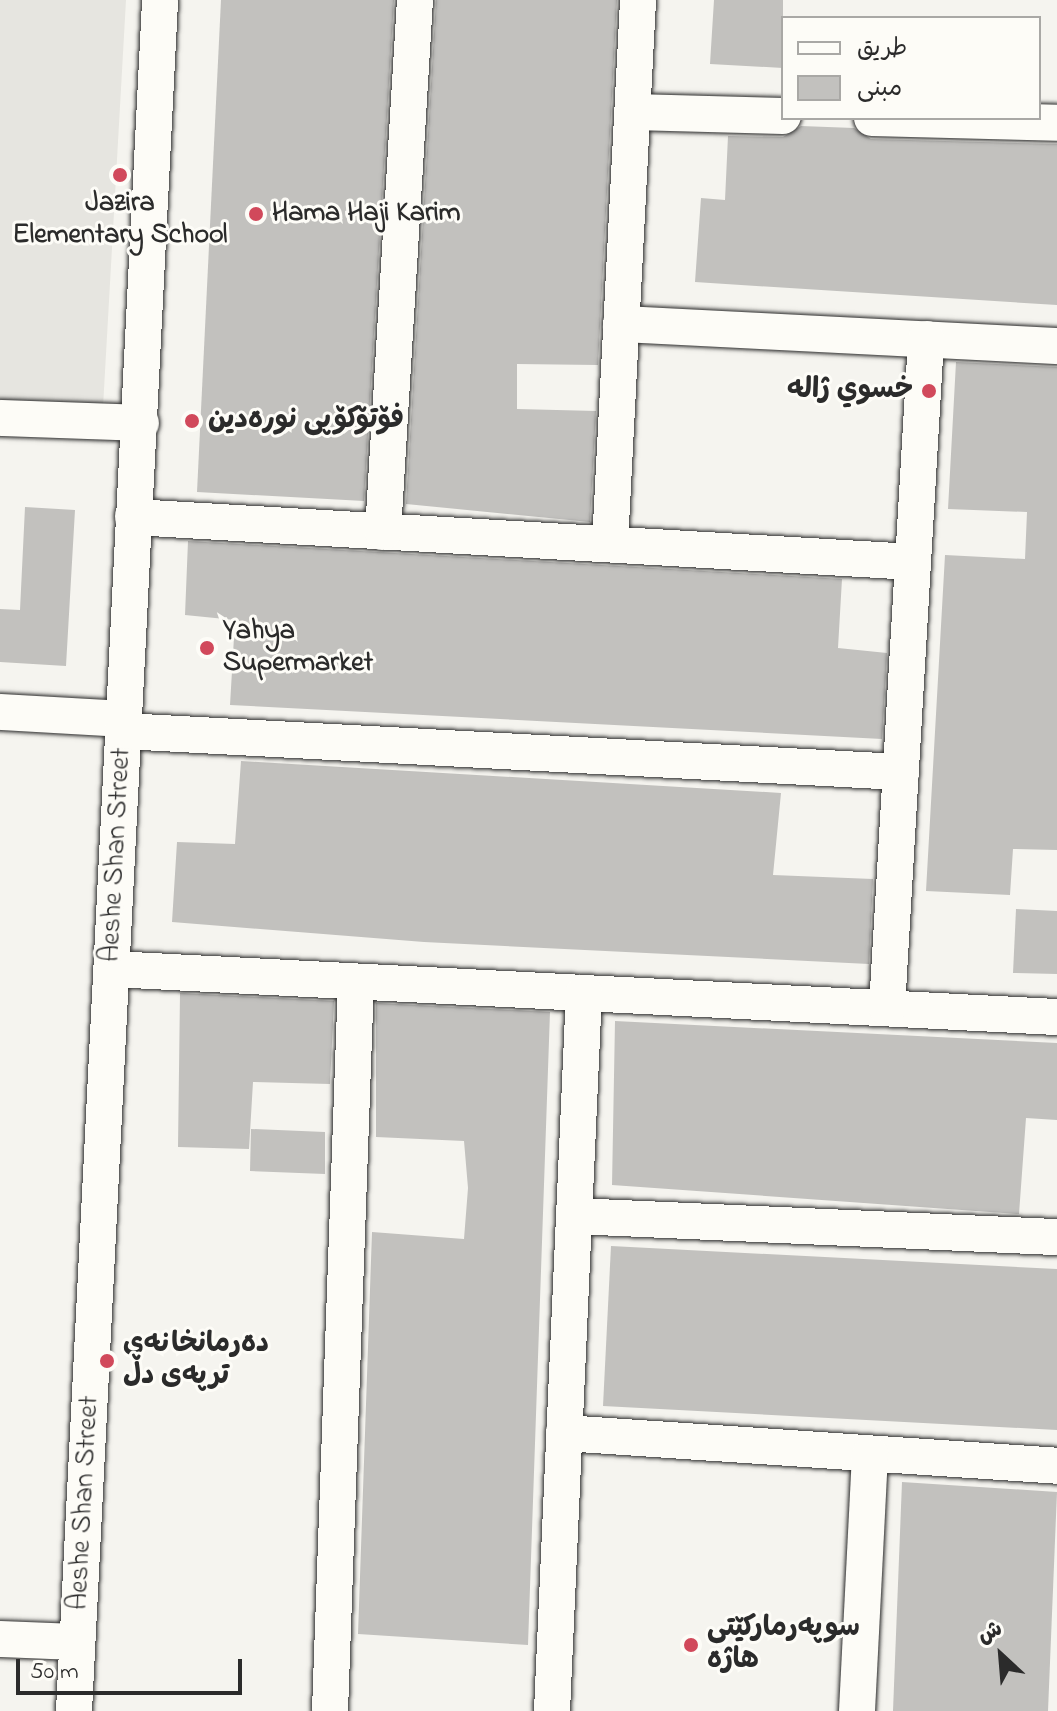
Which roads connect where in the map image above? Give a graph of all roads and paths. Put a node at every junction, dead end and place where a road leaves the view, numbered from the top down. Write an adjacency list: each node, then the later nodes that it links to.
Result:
1 (160, 0): 12 (street, Aeshe Shan Street)
2 (415, 0): 14 (street)
3 (638, 0): 4 (street)
4 (633, 112): 5 (street); 8 (street)
5 (781, 116)
6 (946, 120): 7 (street)
7 (1057, 123)
8 (621, 324): 9 (street); 15 (street)
9 (926, 339): 10 (street); 16 (street)
10 (1057, 346)
11 (0, 418): 12 (street)
12 (141, 423): 13 (street, Aeshe Shan Street)
13 (133, 517): 14 (street); 18 (street, Aeshe Shan Street)
14 (383, 532): 15 (street)
15 (610, 544): 16 (street)
16 (913, 562): 19 (street)
17 (0, 712): 18 (street)
18 (123, 725): 19 (street); 20 (street, Aeshe Shan Street)
19 (901, 772): 23 (street)
20 (112, 969): 21 (street); 31 (street, Aeshe Shan Street)
21 (356, 981): 22 (street); 33 (street)
22 (584, 993): 23 (street); 25 (street)
23 (887, 1008): 24 (street)
24 (1057, 1017)
25 (574, 1216): 26 (street); 27 (street)
26 (1057, 1237)
27 (564, 1433): 28 (street); 34 (street)
28 (870, 1454): 29 (street); 35 (street)
29 (1057, 1466)
30 (0, 1639): 31 (street)
31 (77, 1642): 32 (street, Aeshe Shan Street)
32 (74, 1711)
33 (330, 1711)
34 (552, 1711)
35 (857, 1711)

